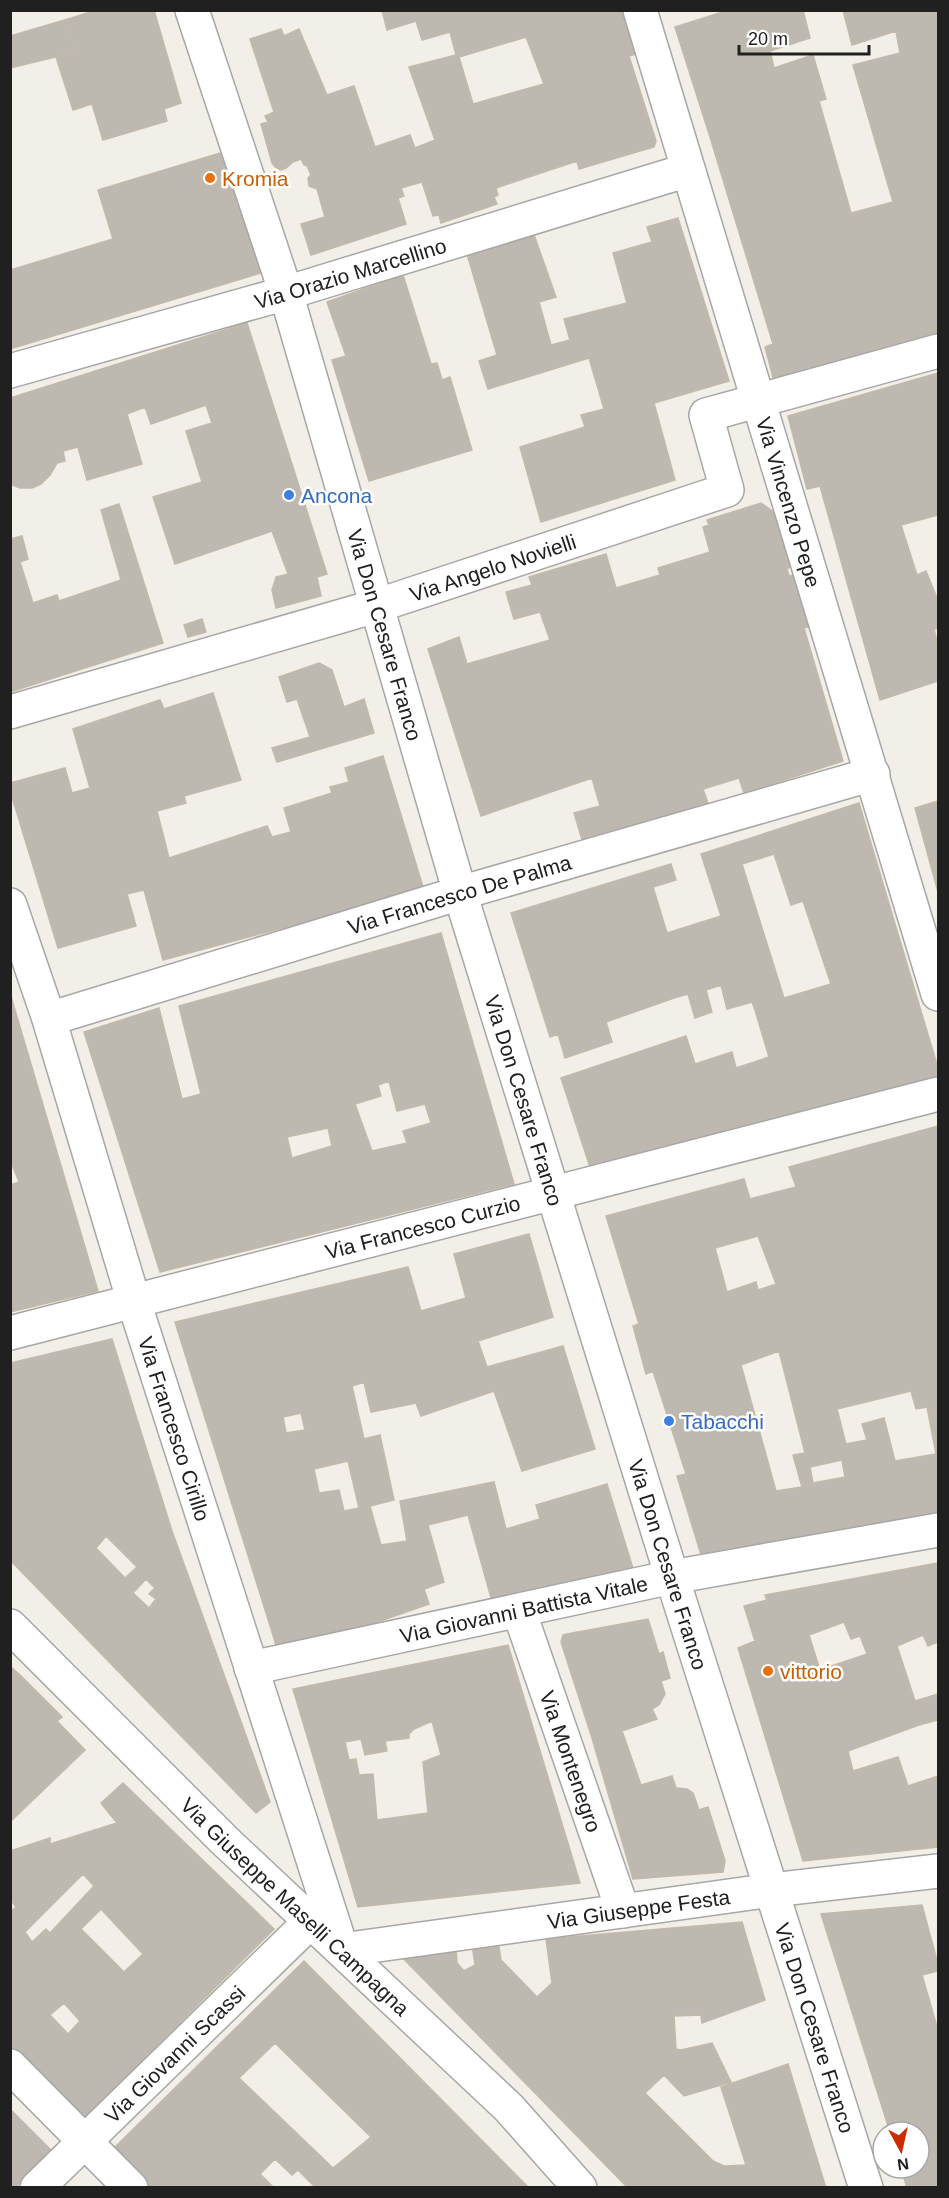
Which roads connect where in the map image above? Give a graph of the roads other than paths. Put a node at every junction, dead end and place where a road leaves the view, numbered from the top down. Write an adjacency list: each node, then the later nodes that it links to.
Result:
1 (192, 10): 4 (street, Via Don Cesare Franco)
2 (640, 10): 3 (street, Via Vincenzo Pepe)
3 (688, 170): 4 (street, Via Orazio Marcellino); 7 (street, Via Vincenzo Pepe)
4 (286, 293): 6 (street, Via Orazio Marcellino); 8 (street, Via Don Cesare Franco)
5 (939, 351): 7 (street)
6 (10, 371)
7 (758, 402): 8 (street, Via Angelo Novielli); 10 (street, Via Vincenzo Pepe)
8 (376, 606): 9 (street, Via Angelo Novielli); 11 (street, Via Don Cesare Franco)
9 (10, 712)
10 (873, 774): 11 (street, Via Francesco De Palma); 13 (street, Via Vincenzo Pepe)
11 (460, 893): 14 (street, Via Francesco De Palma); 16 (street, Via Don Cesare Franco)
12 (10, 905): 14 (street, Via Francesco Cirillo)
13 (939, 994)
14 (49, 1019): 17 (street, Via Francesco Cirillo)
15 (939, 1094): 16 (street, Via Francesco Curzio)
16 (553, 1193): 17 (street, Via Francesco Curzio); 20 (street, Via Don Cesare Franco)
17 (134, 1302): 18 (street, Via Francesco Curzio); 23 (street, Via Francesco Cirillo)
18 (10, 1333)
19 (939, 1530): 20 (street, Via Giovanni Battista Vitale)
20 (672, 1577): 21 (street, Via Giovanni Battista Vitale); 25 (street, Via Don Cesare Franco)
21 (519, 1611): 23 (street, Via Giovanni Battista Vitale); 26 (street, Via Montenegro)
22 (10, 1626): 27 (street, Via Giuseppe Maselli Campagna)
23 (251, 1668): 28 (street, Via Francesco Cirillo)
24 (939, 1871): 25 (street, Via Giuseppe Festa)
25 (772, 1890): 26 (street, Via Giuseppe Festa); 34 (street, Via Don Cesare Franco)
26 (623, 1911): 28 (street, Via Giuseppe Festa)
27 (311, 1921): 28 (street, Via Giuseppe Maselli Campagna); 30 (street, Via Giovanni Scassi)
28 (342, 1950): 33 (street, Via Giuseppe Maselli Campagna)
29 (10, 2066): 30 (street)
30 (86, 2142): 31 (street, Via Giovanni Scassi); 32 (street)
31 (37, 2187)
32 (131, 2187)
33 (580, 2187)
34 (866, 2187)

